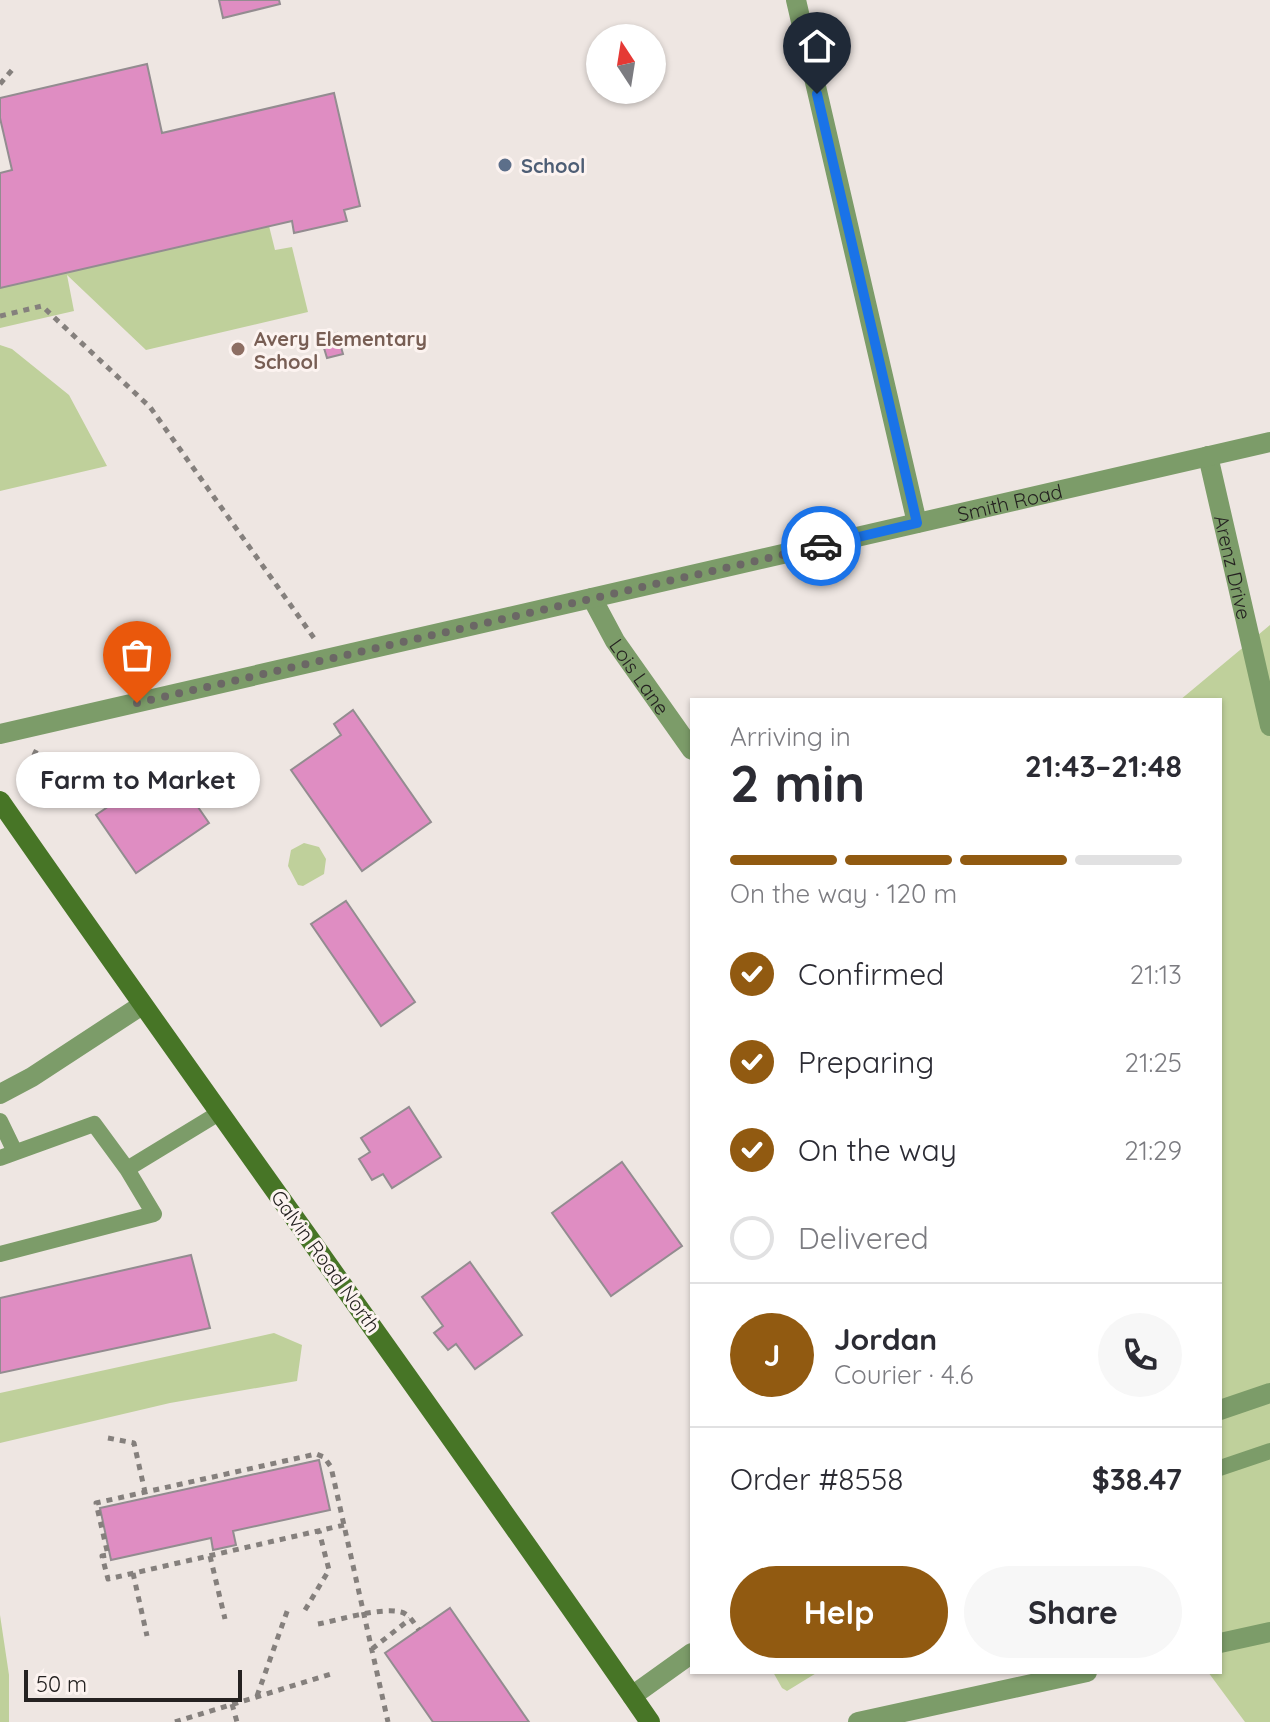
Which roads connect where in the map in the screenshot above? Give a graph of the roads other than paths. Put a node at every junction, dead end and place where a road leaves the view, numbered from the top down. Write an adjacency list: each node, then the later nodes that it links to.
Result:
1 (796, 0): 4 (street)
2 (1270, 442): 3 (street, Smith Road)
3 (1208, 456): 4 (street, Smith Road); 6 (street, Arenz Drive)
4 (917, 523): 5 (street, Smith Road)
5 (592, 598): 7 (street, Smith Road); 8 (street, Lois Lane)
6 (1270, 726)
7 (0, 734)
8 (690, 747)
9 (0, 801): 10 (main road, Galvin Road North)
10 (142, 1005): 11 (street); 12 (main road, Galvin Road North)
11 (0, 1094)
12 (219, 1113): 15 (lane); 25 (main road, Galvin Road North)
13 (0, 1121): 14 (lane)
14 (8, 1155): 15 (lane)
15 (127, 1169): 16 (lane)
16 (0, 1254)
17 (1270, 1393): 18 (street)
18 (1222, 1409)
19 (1270, 1451): 20 (lane)
20 (1222, 1467)
21 (1270, 1632): 22 (street)
22 (1222, 1643)
23 (690, 1654): 25 (street)
24 (1078, 1674): 27 (street)
25 (632, 1696): 26 (main road, Galvin Road North)
26 (650, 1722)
27 (858, 1722)

